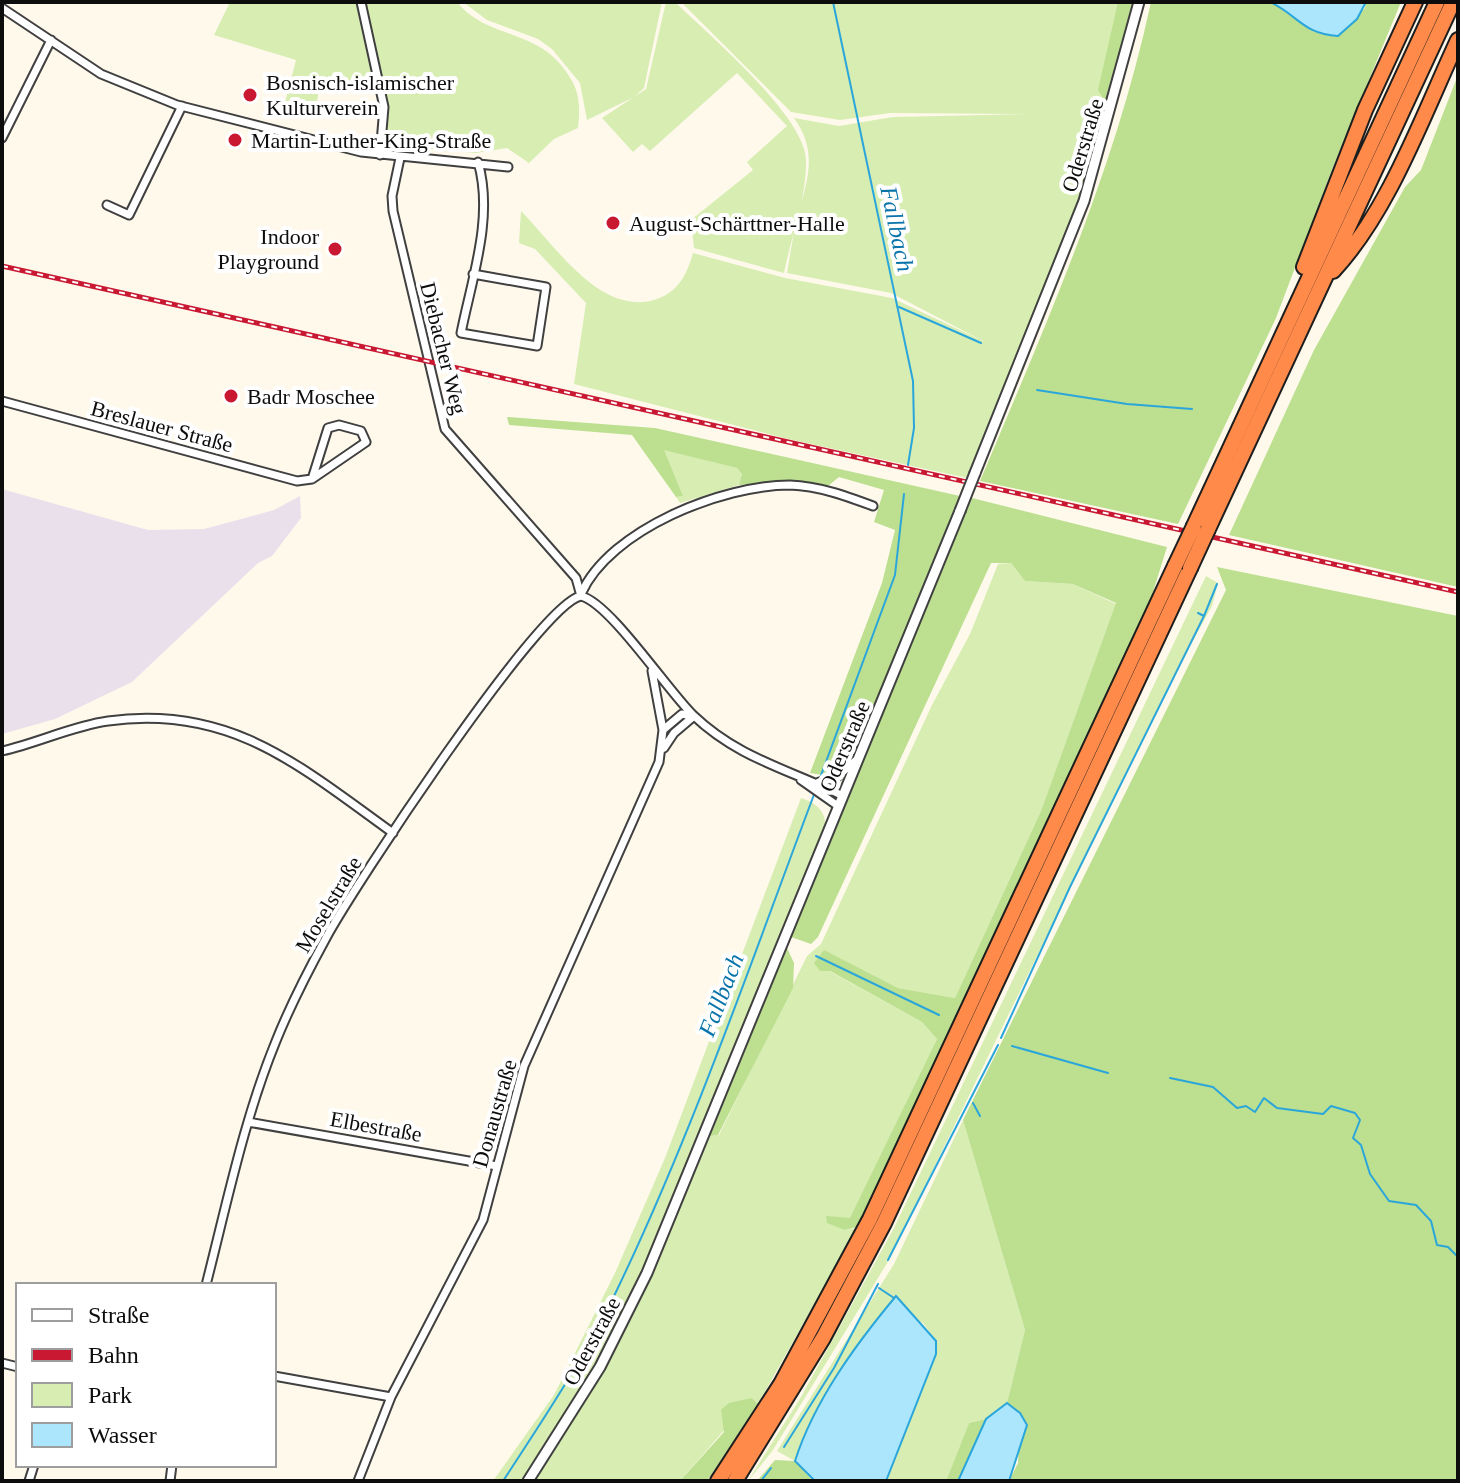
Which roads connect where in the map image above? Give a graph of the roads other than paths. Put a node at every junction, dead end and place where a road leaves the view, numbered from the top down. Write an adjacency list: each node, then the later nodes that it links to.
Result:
1 (361, 2): 11 (street)
2 (1139, 2): 30 (street, Oderstraße, bridge)
3 (1415, 2): 18 (highway)
4 (1437, 2): 18 (highway)
5 (1453, 2): 17 (highway)
6 (2, 8): 7 (street)
7 (51, 40): 9 (street); 10 (street)
8 (1458, 40): 17 (highway)
9 (182, 106): 11 (street); 15 (street)
10 (3, 134)
11 (380, 155): 12 (street)
12 (400, 158): 13 (street); 24 (street, Diebacher Weg)
13 (478, 162): 14 (street); 16 (street)
14 (508, 167)
15 (107, 205)
16 (473, 274): 16 (street)
17 (1324, 280): 22 (highway)
18 (1294, 310): 22 (highway)
19 (2, 401): 20 (street, Breslauer Straße)
20 (312, 479): 20 (street)
21 (873, 506): 24 (street, Moselstraße)
22 (1201, 528): 23 (highway, bridge)
23 (1183, 567): 43 (highway); 44 (highway)
24 (581, 596): 25 (street); 35 (street, Moselstraße)
25 (650, 665): 26 (street); 27 (street, Donaustraße)
26 (694, 716): 27 (street); 29 (street, Donaustraße); 32 (street)
27 (663, 730): 29 (street, Donaustraße)
28 (2, 751): 35 (street)
29 (661, 753): 37 (street, Donaustraße)
30 (859, 756): 31 (street); 33 (street, Oderstraße)
31 (825, 784): 32 (street); 33 (street)
32 (812, 786): 34 (street)
33 (843, 796): 34 (street, Oderstraße)
34 (838, 806): 42 (street, Oderstraße)
35 (393, 833): 36 (street, Moselstraße)
36 (248, 1122): 37 (street, Elbestraße); 38 (street, Moselstraße)
37 (497, 1166): 40 (street, Donaustraße)
38 (207, 1283)
39 (276, 1376): 40 (street)
40 (391, 1397): 41 (street, Donaustraße)
41 (358, 1481)
42 (528, 1481)
43 (718, 1481)
44 (735, 1481)

